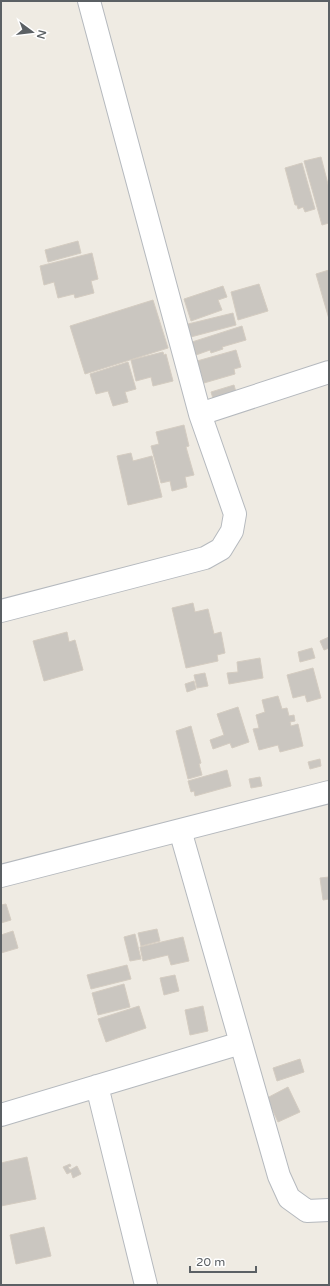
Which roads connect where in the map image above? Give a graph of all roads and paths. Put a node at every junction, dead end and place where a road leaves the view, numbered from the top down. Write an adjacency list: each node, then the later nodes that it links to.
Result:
1 (92, 2): 3 (street)
2 (329, 372): 3 (street)
3 (200, 414): 4 (street)
4 (1, 611)
5 (329, 792): 6 (street)
6 (180, 830): 7 (street); 8 (street)
7 (1, 876)
8 (241, 1043): 9 (street); 11 (street)
9 (96, 1086): 10 (street); 12 (street)
10 (1, 1115)
11 (329, 1210)
12 (146, 1285)

